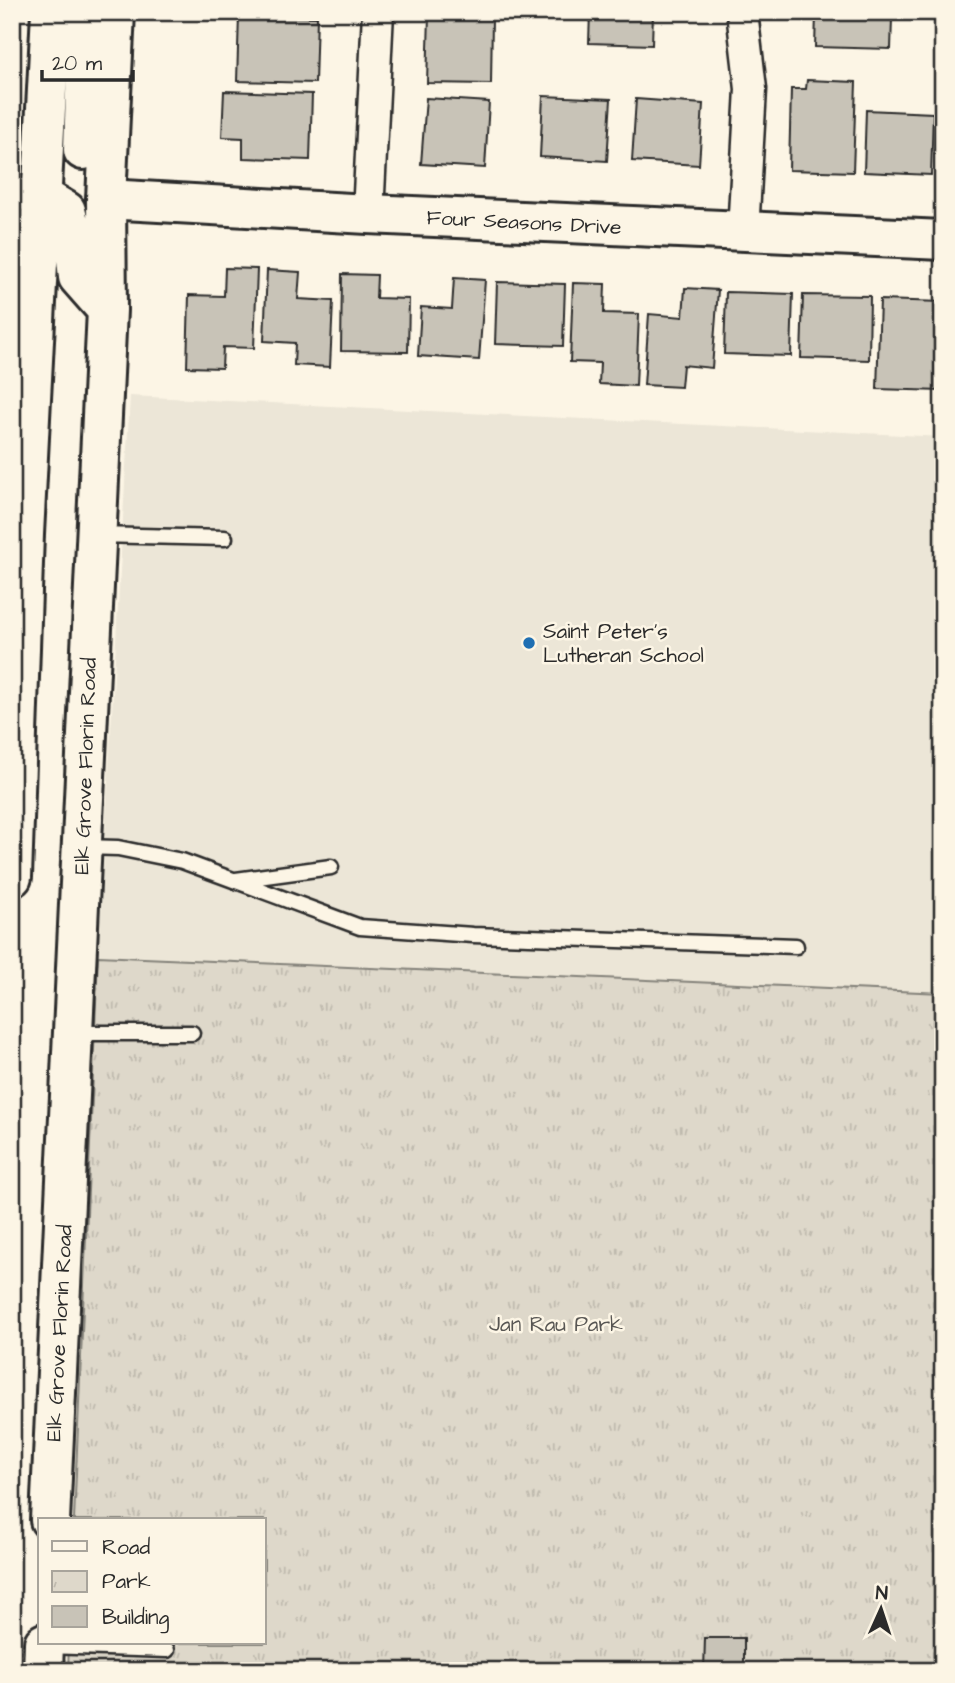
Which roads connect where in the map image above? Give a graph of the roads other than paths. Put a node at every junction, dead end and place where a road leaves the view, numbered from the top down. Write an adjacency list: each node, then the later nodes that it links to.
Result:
1 (51, 12): 6 (main road)
2 (88, 12): 7 (main road)
3 (115, 12): 7 (main road, Elk Grove Florin Road)
4 (378, 12): 8 (street)
5 (742, 12): 9 (street)
6 (27, 195): 11 (main road); 16 (main road)
7 (106, 199): 8 (main road, Four Seasons Drive); 11 (main road, Elk Grove Florin Road)
8 (368, 214): 9 (main road, Four Seasons Drive)
9 (743, 232): 10 (main road, Four Seasons Drive)
10 (943, 240)
11 (107, 310): 12 (main road, Elk Grove Florin Road)
12 (95, 535): 13 (lane); 14 (main road, Elk Grove Florin Road)
13 (225, 538)
14 (82, 847): 17 (lane); 20 (main road, Elk Grove Florin Road)
15 (331, 867): 17 (lane)
16 (12, 877)
17 (231, 880): 18 (lane)
18 (796, 947)
19 (192, 1033): 20 (lane)
20 (73, 1034): 21 (main road, Elk Grove Florin Road)
21 (50, 1518)
22 (167, 1650): 23 (lane)
23 (44, 1653)

